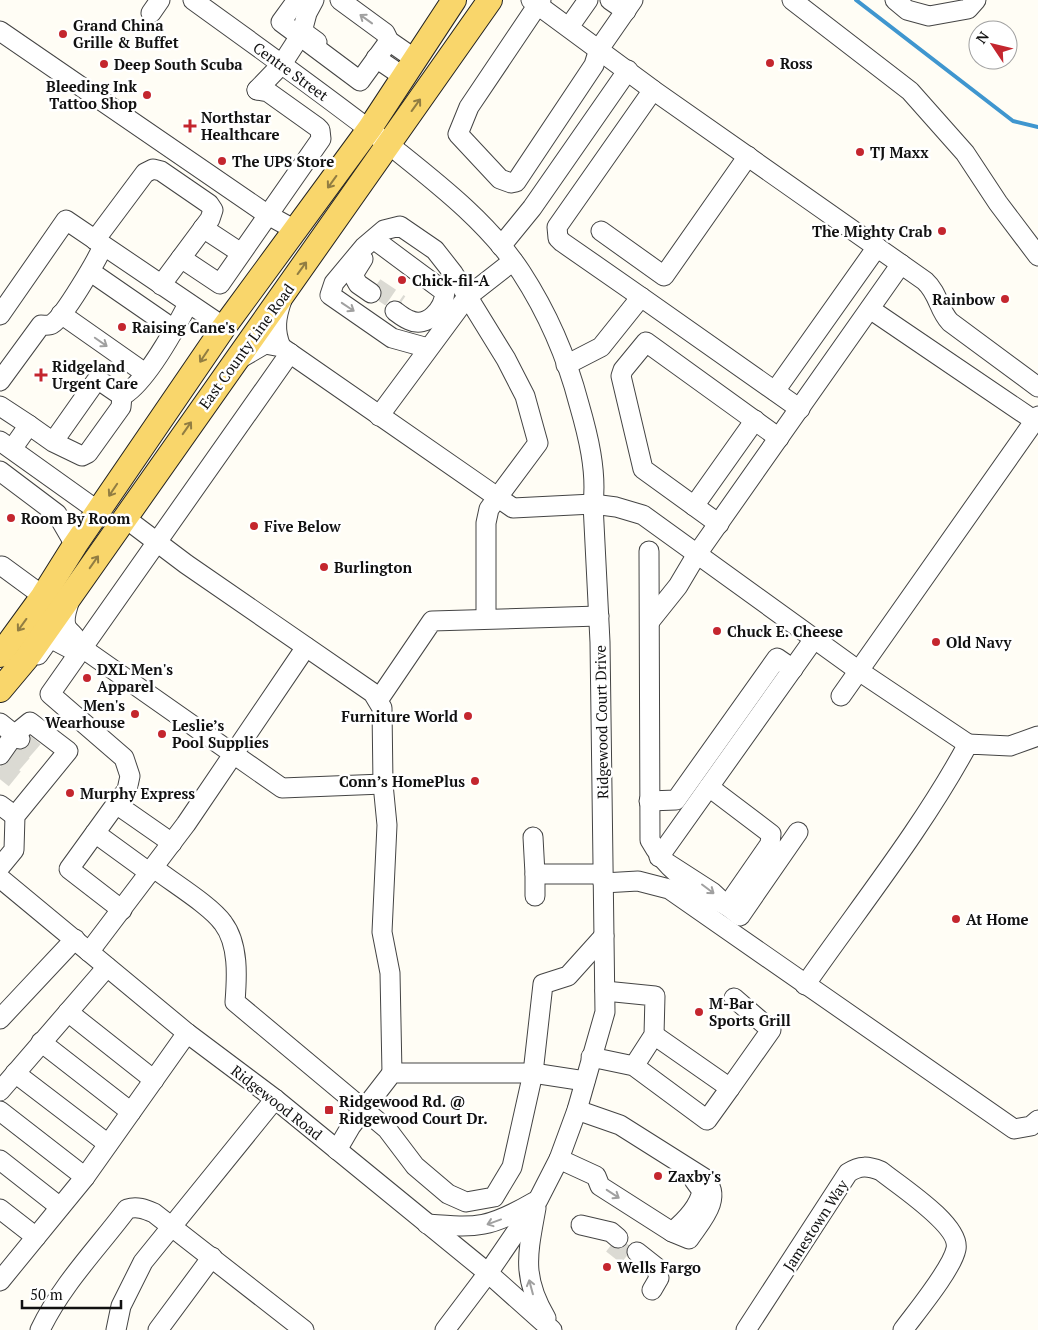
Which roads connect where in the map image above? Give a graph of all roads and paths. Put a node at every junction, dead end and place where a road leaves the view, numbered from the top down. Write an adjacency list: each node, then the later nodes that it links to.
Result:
1 (297, 0): 16 (street)
2 (314, 0): 23 (street)
3 (340, 0): 17 (street, one-way to 3)
4 (454, 0): 21 (main road, East County Line Road)
5 (490, 0): 26 (main road, East County Line Road, one-way to 5)
6 (588, 0): 14 (street)
7 (610, 0): 13 (street)
8 (792, 0): 37 (street)
9 (895, 0): 10 (street)
10 (976, 0)
11 (195, 1): 20 (street, Centre Street)
12 (536, 1): 14 (street); 18 (street)
13 (630, 5): 18 (street)
14 (569, 28): 18 (street)
15 (0, 31): 28 (street)
16 (300, 36): 20 (street); 23 (street)
17 (389, 41): 19 (street); 21 (street)
18 (599, 49): 22 (street)
19 (376, 58): 21 (street); 23 (street)
20 (282, 64): 25 (street, Centre Street); 28 (street)
21 (410, 68): 25 (main road, East County Line Road)
22 (628, 70): 24 (street); 34 (street)
23 (350, 74)
24 (653, 90): 27 (street); 47 (street)
25 (370, 128): 26 (street, Centre Street); 30 (main road, East County Line Road, one-way to 30)
26 (388, 144): 34 (street, Ridgewood Court Drive); 45 (main road, East County Line Road, one-way to 26)
27 (748, 156): 31 (street); 35 (street)
28 (268, 215): 30 (street); 36 (street)
29 (203, 228): 32 (street); 36 (street); 38 (street)
30 (297, 231): 53 (main road, East County Line Road)
31 (600, 231)
32 (99, 243): 41 (street); 43 (street); 52 (street)
33 (379, 243): 42 (street); 44 (street); 49 (street)
34 (501, 246): 39 (street, Ridgewood Court Drive)
35 (877, 247): 40 (street); 62 (street)
36 (241, 253): 38 (street)
37 (1038, 256)
38 (181, 258): 43 (street)
39 (513, 261): 46 (street); 57 (street, Ridgewood Court Drive)
40 (901, 264): 50 (street); 61 (street)
41 (91, 272): 51 (street); 54 (street)
42 (453, 273): 46 (street); 55 (street, one-way to 55)
43 (160, 285): 48 (street)
44 (373, 290)
45 (285, 291): 56 (street); 58 (main road, East County Line Road)
46 (467, 296): 55 (street); 74 (street)
47 (641, 297): 57 (street); 62 (street)
48 (188, 304): 53 (street); 54 (street)
49 (398, 307)
50 (870, 309): 65 (street); 67 (street)
51 (61, 314): 59 (street, one-way to 59); 60 (street)
52 (0, 315)
53 (224, 327): 77 (main road, East County Line Road, one-way to 77)
54 (175, 330): 59 (street)
55 (428, 348): 66 (street)
56 (285, 350): 58 (street); 66 (street); 80 (street)
57 (566, 365): 75 (street, Ridgewood Court Drive)
58 (229, 368): 78 (main road, East County Line Road, one-way to 58)
59 (145, 373): 63 (street)
60 (0, 381)
61 (1038, 387)
62 (775, 391): 65 (street)
63 (122, 396): 71 (street); 71 (street)
64 (0, 406): 69 (street)
65 (800, 408): 70 (street)
66 (379, 416): 74 (street)
67 (1036, 418): 95 (street)
68 (755, 420): 70 (street); 76 (street); 76 (street)
69 (29, 425): 71 (street); 72 (street)
70 (779, 438): 79 (street)
71 (53, 442)
72 (6, 445): 77 (street)
73 (0, 471): 81 (street)
74 (498, 499): 75 (street); 88 (street)
75 (593, 504): 83 (street); 87 (street, Ridgewood Court Drive)
76 (694, 506): 79 (street)
77 (98, 511): 81 (main road, East County Line Road)
78 (125, 518): 80 (street); 85 (main road, East County Line Road, one-way to 78)
79 (719, 524): 83 (street)
80 (156, 540): 91 (street); 92 (street)
81 (75, 545): 86 (main road, East County Line Road)
82 (649, 551): 89 (street)
83 (697, 554): 89 (street); 90 (street)
84 (2, 566): 86 (street)
85 (72, 594): 91 (street); 96 (main road, East County Line Road)
86 (44, 596): 93 (main road, East County Line Road, one-way to 93)
87 (599, 616): 88 (street); 118 (street, Ridgewood Court Drive)
88 (486, 618): 98 (street)
89 (650, 621): 106 (street)
90 (814, 639): 94 (street); 95 (street)
91 (80, 647): 96 (street); 103 (street); 107 (street)
92 (306, 647): 98 (street); 103 (street)
93 (0, 655)
94 (793, 669): 105 (street); 106 (street)
95 (859, 671): 97 (street); 101 (street)
96 (8, 681)
97 (841, 696)
98 (379, 699): 104 (street)
99 (0, 723): 102 (street)
100 (1038, 736): 101 (street)
101 (968, 744): 126 (street)
102 (10, 746): 108 (street)
103 (232, 754): 104 (street); 112 (street)
104 (383, 784): 138 (street)
105 (709, 787): 113 (street); 120 (street)
106 (648, 801): 113 (street)
107 (116, 804): 110 (street); 112 (street)
108 (7, 811): 114 (street)
109 (798, 832): 120 (street)
110 (95, 834): 115 (street); 121 (street)
111 (534, 837): 116 (street)
112 (172, 843): 115 (street)
113 (663, 860): 120 (street)
114 (0, 867)
115 (152, 870): 121 (street); 144 (street)
116 (535, 874): 118 (street); 119 (street)
117 (0, 878): 123 (street, Ridgewood Road)
118 (602, 879): 122 (street, Ridgewood Court Drive); 126 (street)
119 (535, 896)
120 (727, 906)
121 (122, 910): 124 (street)
122 (604, 936): 127 (street, Ridgewood Court Drive); 137 (street)
123 (74, 939): 124 (street, Ridgewood Road); 130 (street)
124 (89, 952): 125 (street, Ridgewood Road)
125 (107, 967): 129 (street); 131 (street, Ridgewood Road)
126 (805, 985): 148 (street)
127 (605, 991): 132 (street); 134 (street, Ridgewood Court Drive)
128 (734, 998): 141 (street)
129 (68, 1012): 133 (street); 139 (street)
130 (0, 1019)
131 (187, 1033): 139 (street); 143 (street, Ridgewood Road)
132 (654, 1035): 135 (street); 141 (street)
133 (41, 1042): 136 (street); 147 (street)
134 (591, 1056): 135 (street); 140 (street, Ridgewood Court Drive)
135 (634, 1066): 141 (street)
136 (15, 1073): 142 (street); 149 (street)
137 (534, 1073): 138 (street); 140 (street); 144 (street)
138 (392, 1074): 144 (street)
139 (154, 1080): 147 (street)
140 (585, 1081): 146 (street, Ridgewood Court Drive)
141 (730, 1088)
142 (0, 1091)
143 (275, 1099): 150 (street, Ridgewood Road); 158 (street)
144 (364, 1108): 150 (street)
145 (0, 1110): 153 (street)
146 (577, 1110): 151 (street, Ridgewood Court Drive); 151 (street, one-way to 146)
147 (131, 1112): 149 (street)
148 (1038, 1120)
149 (108, 1144): 153 (street)
150 (337, 1150): 157 (street, Ridgewood Road)
151 (559, 1159): 154 (street, Ridgewood Court Drive)
152 (0, 1160): 155 (street)
153 (85, 1176): 155 (street)
154 (538, 1200): 157 (street, one-way to 157); 162 (street, Ridgewood Court Drive); 168 (street, one-way to 154)
155 (60, 1207): 159 (street)
156 (0, 1209): 159 (street)
157 (427, 1224): 162 (street, Ridgewood Road)
158 (172, 1226): 160 (street); 163 (street); 164 (street)
159 (36, 1237): 161 (street)
160 (212, 1257): 165 (street); 166 (street)
161 (4, 1269)
162 (488, 1273): 167 (street, Ridgewood Court Drive); 168 (street, Ridgewood Road)
163 (40, 1330)
164 (116, 1330)
165 (158, 1330)
166 (304, 1330)
167 (445, 1330)
168 (552, 1330)
169 (746, 1330): 170 (street, Jamestown Way)
170 (904, 1330)

